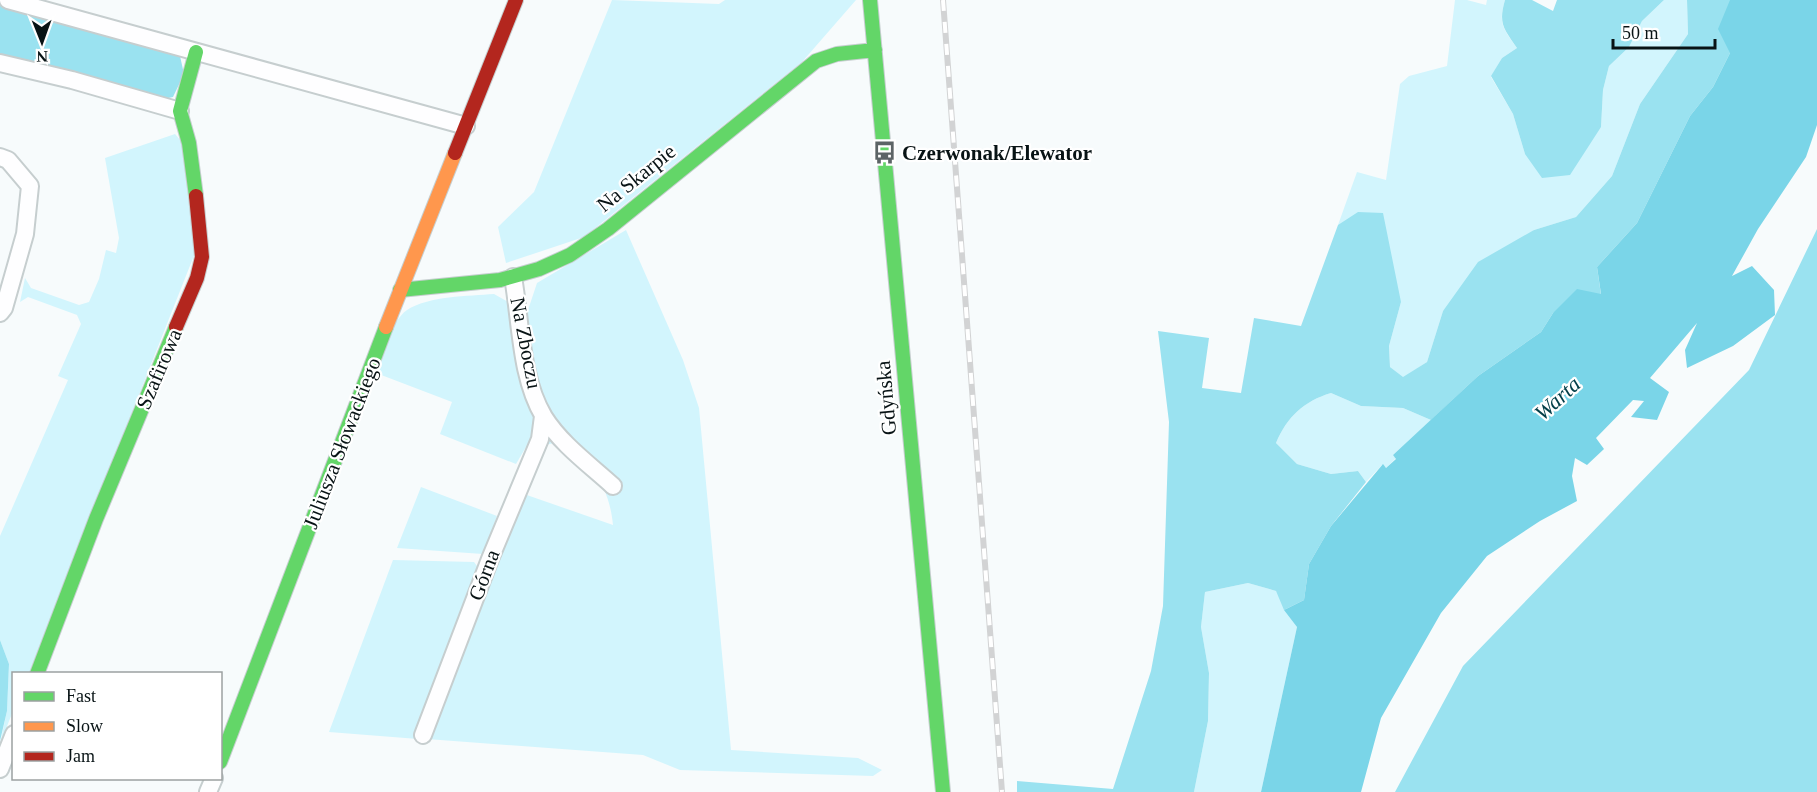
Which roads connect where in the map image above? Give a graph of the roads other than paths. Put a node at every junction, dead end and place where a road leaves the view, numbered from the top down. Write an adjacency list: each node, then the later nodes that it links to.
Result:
1 (8, 0): 5 (street)
2 (516, 0): 8 (street, Juliusza Słowackiego)
3 (870, 0): 4 (street, Gdyńska)
4 (875, 50): 10 (street, Na Skarpie); 20 (street, Gdyńska)
5 (196, 52): 7 (street); 8 (street)
6 (0, 63): 7 (street)
7 (180, 111): 15 (street, Szafirowa)
8 (466, 126): 11 (street, Juliusza Słowackiego)
9 (0, 158): 12 (street)
10 (513, 277): 11 (street, Na Skarpie); 13 (street, Na Zboczu)
11 (400, 290): 18 (street, Juliusza Słowackiego)
12 (0, 313)
13 (543, 416): 14 (street, Na Zboczu); 16 (street, Górna)
14 (613, 486)
15 (38, 672)
16 (423, 735)
17 (12, 739): 19 (street)
18 (222, 757)
19 (0, 769)
20 (943, 792)

